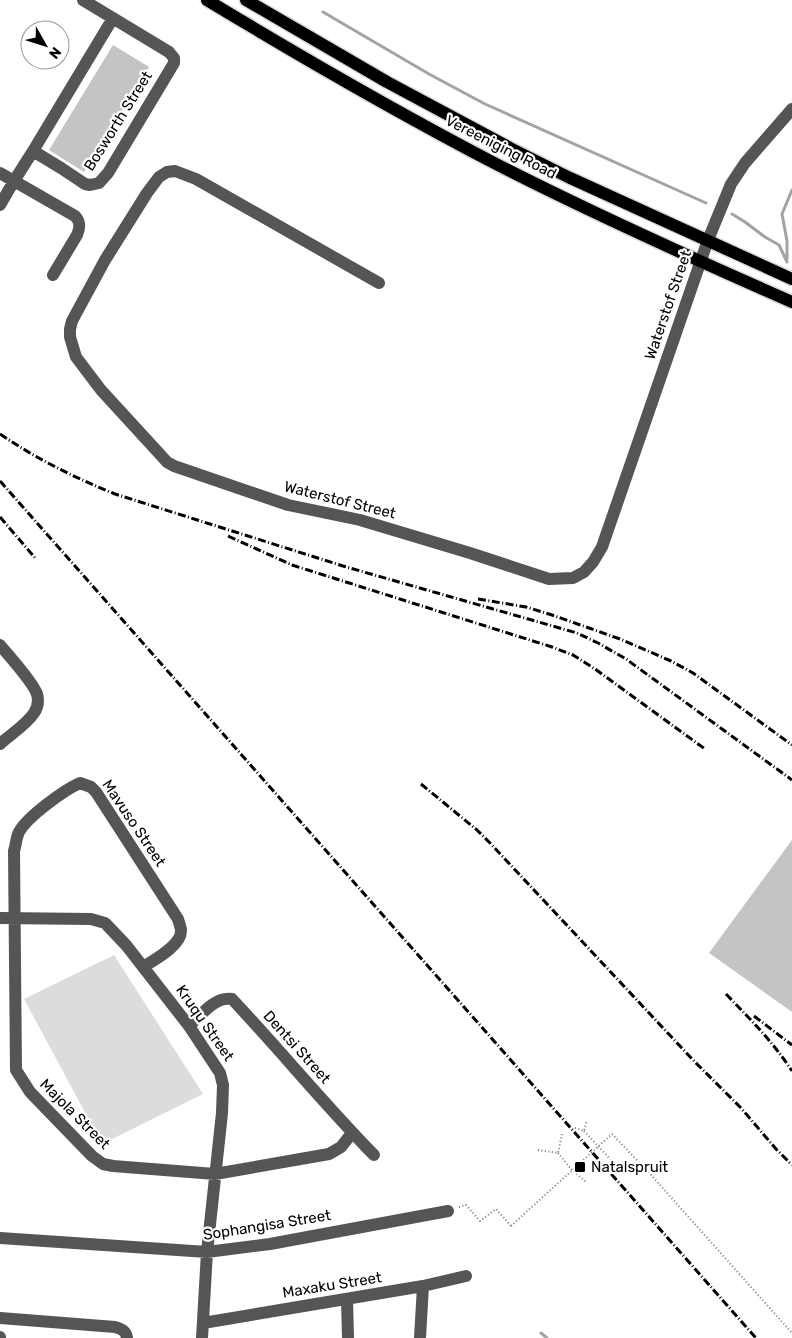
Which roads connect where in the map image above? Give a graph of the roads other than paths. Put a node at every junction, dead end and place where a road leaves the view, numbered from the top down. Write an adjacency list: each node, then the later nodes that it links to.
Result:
1 (83, 0): 4 (street, Bosworth Street)
2 (207, 0): 11 (main road, Vereeniging Road)
3 (246, 0): 10 (main road, Vereeniging Road)
4 (113, 18): 6 (street); 6 (street, Bosworth Street)
5 (792, 109): 10 (street, Waterstof Street)
6 (33, 151): 8 (street)
7 (0, 173): 8 (street)
8 (14, 182): 9 (street); 12 (street)
9 (0, 205)
10 (708, 240): 11 (street, Waterstof Street); 13 (main road, Vereeniging Road)
11 (701, 261): 14 (street, Waterstof Street); 15 (main road, Vereeniging Road)
12 (53, 276)
13 (792, 278)
14 (379, 283)
15 (792, 302)
16 (0, 645): 17 (street)
17 (0, 744)
18 (0, 918): 19 (street, Kruqu Street)
19 (16, 918): 20 (street, Kruqu Street); 20 (street, Mavuso Street); 24 (street, Majola Street)
20 (143, 967): 21 (street, Kruqu Street)
21 (189, 1026): 22 (street, Dentsi Street); 24 (street, Kruqu Street)
22 (352, 1133): 23 (street, Dentsi Street); 24 (street, Majola Street)
23 (374, 1155)
24 (214, 1174): 27 (street, Kruqu Street)
25 (448, 1211): 27 (street, Sophangisa Street)
26 (0, 1238): 27 (street, Sophangisa Street)
27 (207, 1252): 32 (street, Kruqu Street)
28 (466, 1276): 29 (street, Maxaku Street)
29 (423, 1286): 30 (street, Maxaku Street); 36 (street)
30 (347, 1299): 32 (street, Maxaku Street); 35 (street)
31 (0, 1318): 33 (street)
32 (203, 1323): 34 (street, Kruqu Street)
33 (127, 1338)
34 (202, 1338)
35 (348, 1338)
36 (420, 1338)

